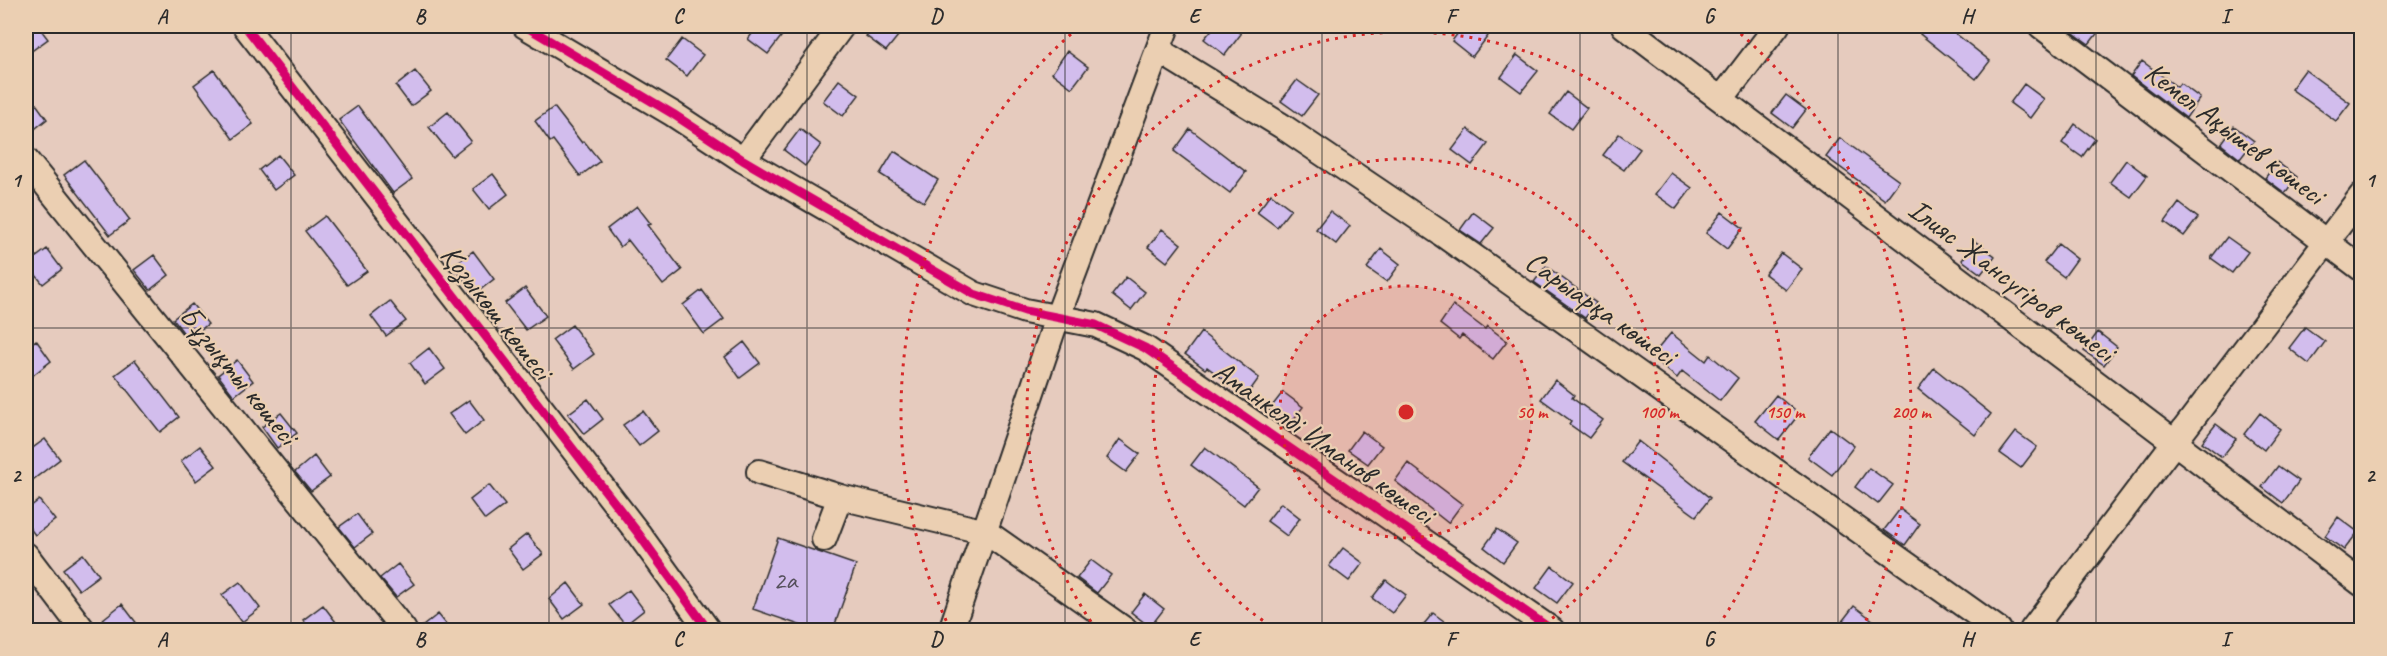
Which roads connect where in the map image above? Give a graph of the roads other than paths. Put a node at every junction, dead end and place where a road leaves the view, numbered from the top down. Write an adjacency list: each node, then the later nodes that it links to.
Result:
1 (245, 26): 23 (street, Қозыкөш көшесі)
2 (842, 26): 11 (street)
3 (1167, 26): 8 (street)
4 (1624, 26): 9 (street, Ілияс Жансүгіров көшесі)
5 (1777, 26): 9 (street)
6 (2041, 26): 13 (street, Кемел Ақышев көшесі)
7 (530, 27): 11 (street, Аманкелді Иманов көшесі)
8 (1158, 50): 15 (street); 29 (street, Сарыарқа көшесі)
9 (1721, 99): 16 (street, Ілияс Жансүгіров көшесі)
10 (26, 160): 25 (street, Бұзықты көшесі)
11 (743, 160): 15 (street, Аманкелді Иманов көшесі)
12 (2361, 195): 13 (street)
13 (2326, 242): 14 (street, Кемел Ақышев көшесі); 16 (street)
14 (2361, 269)
15 (1057, 318): 19 (street); 28 (street, Аманкелді Иманов көшесі)
16 (2174, 442): 22 (street, Ілияс Жансүгіров көшесі); 30 (street)
17 (759, 472): 18 (street)
18 (840, 498): 19 (street); 20 (street)
19 (986, 532): 26 (street); 27 (street)
20 (824, 539)
21 (26, 555): 24 (street)
22 (2361, 584)
23 (698, 626)
24 (83, 630)
25 (404, 630)
26 (951, 630)
27 (1125, 630)
28 (1552, 630)
29 (1999, 630)
30 (2032, 630)

